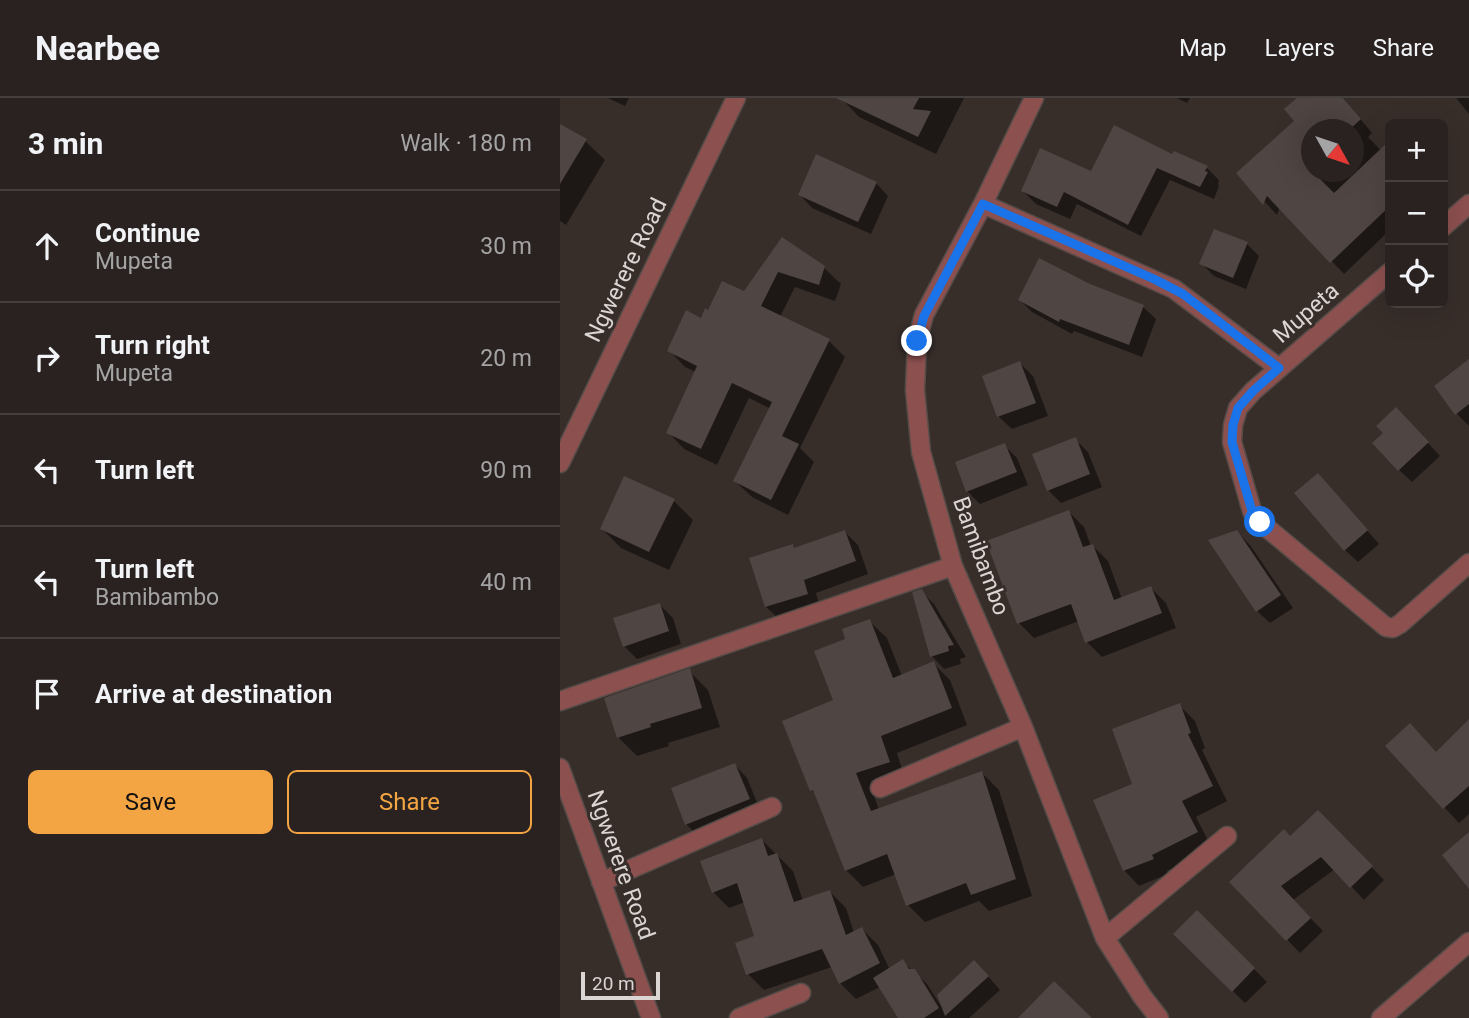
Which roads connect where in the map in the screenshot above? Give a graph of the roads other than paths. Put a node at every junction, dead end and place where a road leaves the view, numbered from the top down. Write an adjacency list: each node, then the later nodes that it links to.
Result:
1 (736, 98): 8 (street, Ngwerere Road)
2 (1034, 98): 3 (street, Bamibambo)
3 (983, 204): 7 (street); 10 (street, Bamibambo)
4 (1469, 204): 5 (street)
5 (1448, 223)
6 (1385, 276): 7 (street, Mupeta)
7 (1279, 368): 9 (street, Mupeta)
8 (560, 463)
9 (1469, 563)
10 (953, 566): 11 (street); 12 (street, Bamibambo)
11 (560, 701)
12 (1023, 727): 14 (street); 18 (street, Bamibambo)
13 (560, 768): 17 (street, Ngwerere Road)
14 (880, 789)
15 (772, 807): 17 (street)
16 (1227, 836): 18 (street)
17 (601, 882): 21 (street, Ngwerere Road)
18 (1105, 938): 23 (street, Bamibambo)
19 (1469, 942): 24 (street)
20 (801, 993): 22 (street)
21 (651, 1018)
22 (739, 1018)
23 (1159, 1018)
24 (1381, 1018)

